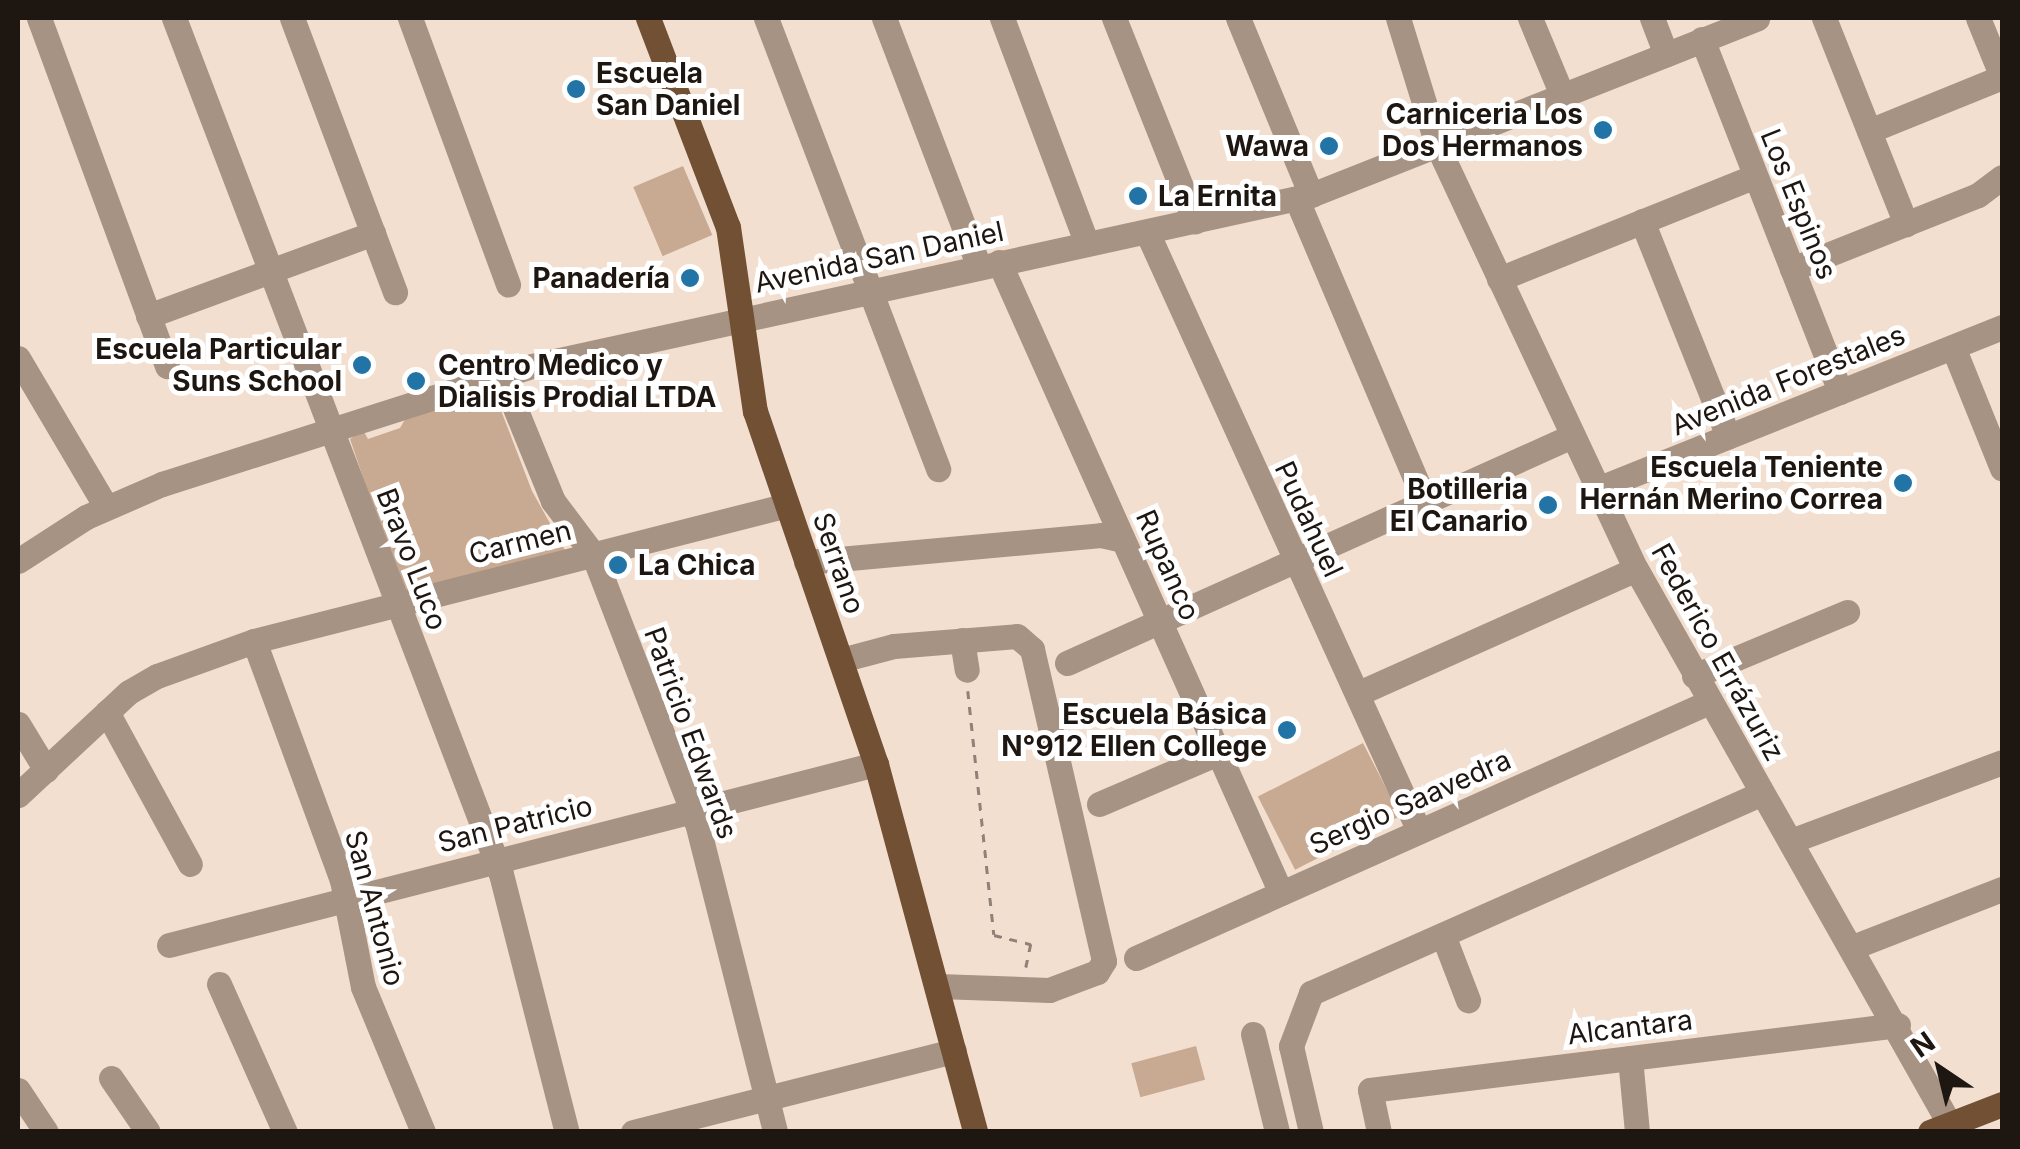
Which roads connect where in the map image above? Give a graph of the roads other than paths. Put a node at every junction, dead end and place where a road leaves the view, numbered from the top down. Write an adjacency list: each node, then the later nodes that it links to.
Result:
1 (39, 18): 39 (street)
2 (174, 18): 34 (street, Bravo Luco)
3 (292, 18): 30 (street)
4 (410, 18): 36 (street)
5 (648, 18): 40 (main road, Serrano)
6 (766, 18): 37 (street)
7 (884, 18): 32 (street, Rupanco)
8 (1002, 18): 31 (street)
9 (1114, 18): 26 (street)
10 (1238, 18): 25 (street)
11 (1398, 18): 22 (street, Federico Errázuriz)
12 (1530, 18): 20 (street)
13 (1652, 18): 18 (street)
14 (1757, 18): 17 (street, Avenida San Daniel)
15 (1824, 18): 21 (street)
16 (1978, 18): 19 (street)
17 (1702, 40): 18 (street, Avenida San Daniel); 23 (street, Los Espinos)
18 (1666, 54): 20 (street, Avenida San Daniel)
19 (2002, 78): 21 (street)
20 (1562, 95): 22 (street, Avenida San Daniel)
21 (1869, 131): 28 (street)
22 (1437, 144): 25 (street, Avenida San Daniel); 35 (street, Federico Errázuriz)
23 (1755, 176): 27 (street); 33 (street, Los Espinos)
24 (2002, 176): 28 (street)
25 (1304, 198): 26 (street, Avenida San Daniel); 53 (street)
26 (1195, 222): 29 (street, Avenida San Daniel)
27 (1642, 222): 35 (street); 49 (street)
28 (1906, 224): 33 (street)
29 (1147, 232): 31 (street, Avenida San Daniel); 58 (street, Pudahuel)
30 (373, 233): 34 (street); 38 (street)
31 (1087, 244): 32 (street, Avenida San Daniel)
32 (989, 265): 37 (street, Avenida San Daniel); 56 (street, Rupanco)
33 (1792, 269): 46 (street, Los Espinos)
34 (270, 271): 39 (street); 47 (street, Bravo Luco)
35 (1499, 279): 48 (street, Federico Errázuriz)
36 (508, 285)
37 (872, 288): 40 (street, Avenida San Daniel); 51 (street)
38 (395, 292)
39 (148, 316): 44 (street)
40 (740, 316): 45 (street, Avenida San Daniel); 54 (main road, Serrano)
41 (2002, 327): 42 (street, Avenida Forestales)
42 (1954, 346): 46 (street, Avenida Forestales); 50 (street)
43 (18, 358): 55 (street)
44 (166, 366)
45 (502, 376): 47 (street, Avenida San Daniel); 57 (street, Patricio Edwards)
46 (1840, 392): 49 (street, Avenida Forestales)
47 (330, 430): 55 (street, Avenida San Daniel); 62 (street, Bravo Luco)
48 (1572, 436): 52 (street, Federico Errázuriz); 53 (street)
49 (1728, 436): 52 (street, Avenida Forestales)
50 (2002, 468)
51 (938, 469)
52 (1596, 489): 61 (street, Federico Errázuriz)
53 (1425, 502): 58 (street)
54 (787, 505): 57 (street, Carmen); 60 (main road, Serrano)
55 (106, 508): 59 (street, Avenida San Daniel)
56 (1118, 539): 60 (street); 64 (street, Rupanco)
57 (593, 554): 62 (street, Carmen); 82 (street, Patricio Edwards)
58 (1294, 560): 64 (street); 71 (street, Pudahuel)
59 (18, 562)
60 (806, 562): 67 (main road, Serrano)
61 (1636, 568): 70 (street, Federico Errázuriz); 71 (street)
62 (397, 604): 66 (street, Carmen); 85 (street, Bravo Luco)
63 (1847, 612): 70 (street)
64 (1159, 620): 68 (street); 75 (street, Rupanco)
65 (962, 640): 67 (street); 69 (street); 95 (street)
66 (254, 641): 73 (street, Carmen); 89 (street, San Antonio)
67 (841, 660): 77 (main road, Serrano)
68 (1068, 663)
69 (967, 670)
70 (1694, 676): 72 (street, Federico Errázuriz)
71 (1359, 693): 83 (street, Pudahuel)
72 (1709, 702): 79 (street, Federico Errázuriz); 83 (street, Sergio Saavedra)
73 (107, 712): 78 (street, Carmen); 86 (street)
74 (18, 724): 78 (street)
75 (1218, 753): 81 (street); 88 (street, Rupanco)
76 (2002, 762): 84 (street)
77 (876, 764): 82 (street, San Patricio); 95 (main road, Serrano)
78 (46, 770): 80 (street, Carmen)
79 (1762, 793): 84 (street, Federico Errázuriz); 90 (street)
80 (18, 796)
81 (1099, 804)
82 (690, 811): 85 (street, San Patricio); 103 (street, Patricio Edwards)
83 (1419, 832): 88 (street, Sergio Saavedra)
84 (1791, 841): 92 (street, Federico Errázuriz)
85 (496, 859): 89 (street, San Patricio); 110 (street, Bravo Luco)
86 (190, 864)
87 (2002, 890): 92 (street)
88 (1281, 893): 93 (street, Sergio Saavedra)
89 (345, 897): 91 (street, San Patricio); 109 (street, San Antonio)
90 (1443, 935): 96 (street); 115 (street)
91 (169, 945)
92 (1852, 947): 97 (street, Federico Errázuriz)
93 (1136, 958)
94 (219, 984): 108 (street)
95 (938, 986): 99 (main road, Serrano)
96 (1468, 1000)
97 (1898, 1025): 100 (street, Alcantara); 105 (street, Federico Errázuriz)
98 (1253, 1034): 114 (street)
99 (954, 1052): 103 (street); 113 (main road, Serrano)
100 (1630, 1058): 116 (street, Alcantara); 117 (street)
101 (111, 1078): 107 (street)
102 (18, 1090): 106 (street)
103 (767, 1098): 111 (street); 112 (street, Patricio Edwards)
104 (2002, 1104): 105 (main road)
105 (1945, 1129)
106 (46, 1132)
107 (148, 1132)
108 (285, 1132)
109 (422, 1132)
110 (568, 1132)
111 (633, 1132)
112 (776, 1132)
113 (975, 1132)
114 (1276, 1132)
115 (1311, 1132)
116 (1378, 1132)
117 (1637, 1132)

